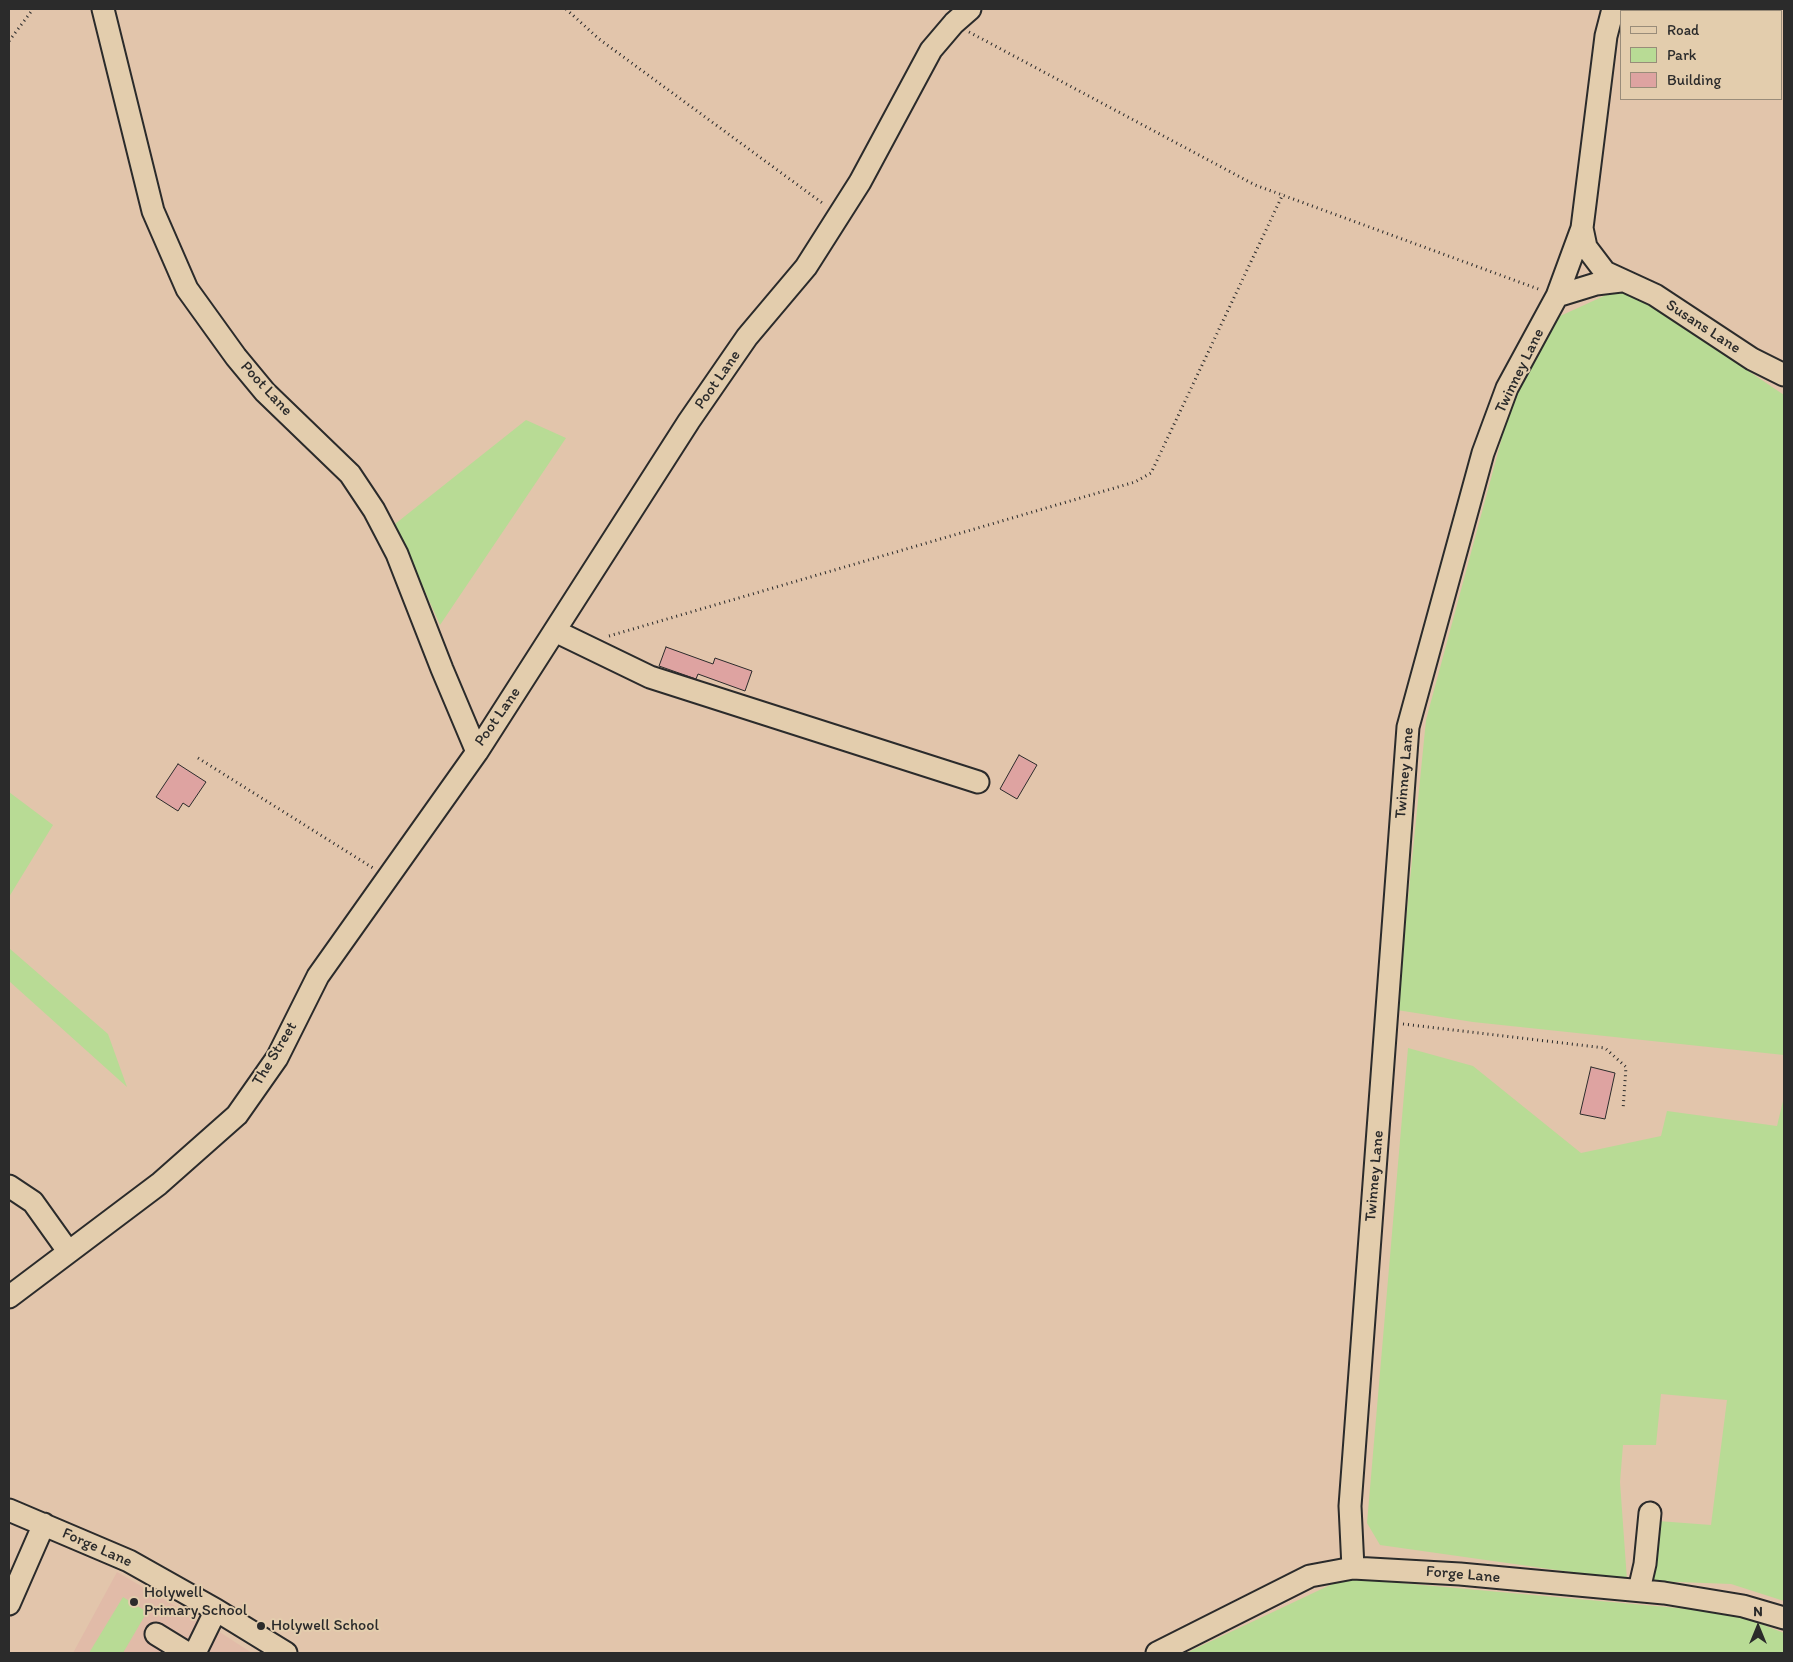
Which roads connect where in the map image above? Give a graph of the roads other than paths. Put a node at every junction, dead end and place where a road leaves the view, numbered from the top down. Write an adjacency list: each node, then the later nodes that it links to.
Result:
1 (103, 9): 9 (street, Poot Lane)
2 (970, 9): 8 (street, Poot Lane)
3 (1613, 9): 4 (street, Twinney Lane)
4 (1582, 228): 5 (street, Susans Lane); 6 (street, Twinney Lane)
5 (1621, 281): 6 (street, Susans Lane); 7 (street, Susans Lane)
6 (1557, 296): 17 (street, Twinney Lane)
7 (1784, 376)
8 (554, 631): 9 (street, Poot Lane); 10 (street)
9 (477, 752): 12 (street, The Street)
10 (978, 782)
11 (9, 1186): 12 (street)
12 (68, 1251): 13 (street, The Street)
13 (9, 1298)
14 (9, 1510): 16 (street, Forge Lane)
15 (1650, 1513): 18 (street)
16 (44, 1524): 19 (street); 20 (street, Forge Lane)
17 (1353, 1568): 18 (street, Forge Lane); 26 (street, Forge Lane)
18 (1639, 1590): 21 (street, Forge Lane)
19 (9, 1604)
20 (216, 1610): 24 (street); 25 (street, Forge Lane)
21 (1784, 1618)
22 (156, 1634): 23 (street)
23 (187, 1653)
24 (195, 1653)
25 (286, 1653)
26 (1156, 1653)

